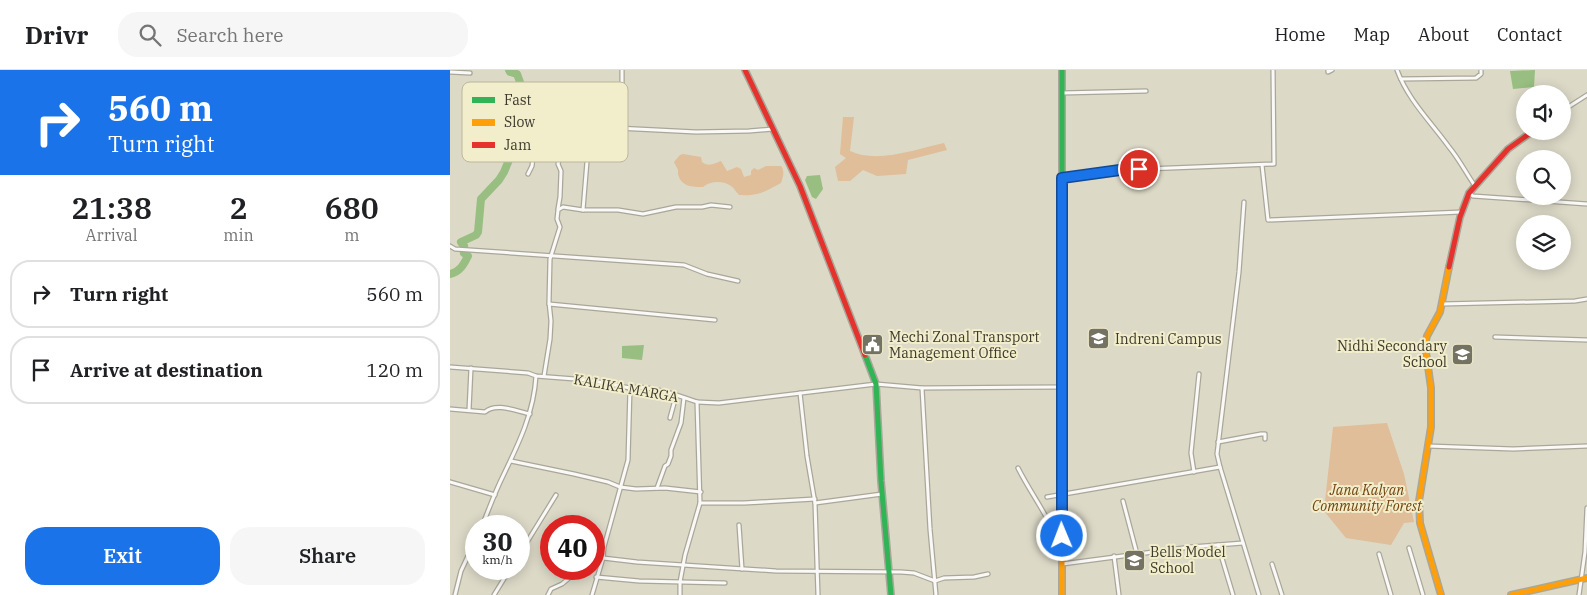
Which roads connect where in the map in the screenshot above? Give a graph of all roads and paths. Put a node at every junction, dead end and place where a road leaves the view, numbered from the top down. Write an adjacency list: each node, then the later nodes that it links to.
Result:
1 (745, 70): 16 (main road)
2 (1062, 70): 12 (main road)
3 (1272, 70): 21 (street)
4 (1328, 70): 5 (street)
5 (1332, 70)
6 (1397, 70): 10 (street)
7 (1481, 70): 10 (street)
8 (450, 72): 9 (street)
9 (470, 73)
10 (1400, 79): 24 (street)
11 (1146, 91): 12 (street)
12 (1062, 93): 23 (main road)
13 (1587, 95): 14 (street)
14 (1571, 105)
15 (628, 128): 16 (street)
16 (774, 129): 46 (main road)
17 (1521, 140): 24 (main road)
18 (532, 162): 22 (street)
19 (559, 162): 29 (street)
20 (586, 162): 30 (street)
21 (1262, 165): 23 (street); 31 (street)
22 (528, 174)
23 (1062, 178): 47 (main road)
24 (1475, 186): 25 (main road)
25 (1469, 193): 27 (street); 31 (main road)
26 (1244, 202): 59 (street)
27 (1587, 204)
28 (730, 207): 30 (street)
29 (558, 210): 30 (street); 33 (street)
30 (583, 210)
31 (1462, 212): 37 (main road)
32 (450, 246): 33 (street)
33 (553, 255): 34 (street); 36 (street)
34 (738, 282)
35 (1587, 299): 37 (street)
36 (549, 304): 38 (street); 45 (street)
37 (1442, 304): 60 (main road)
38 (714, 320)
39 (1495, 337): 40 (street)
40 (1587, 340)
41 (450, 367): 42 (street, KALIKA MARGA)
42 (471, 368): 44 (street, KALIKA MARGA); 55 (street)
43 (1199, 374): 65 (street)
44 (536, 376): 45 (street, KALIKA MARGA); 56 (street)
45 (544, 376): 48 (street, KALIKA MARGA)
46 (876, 384): 49 (street); 50 (street); 70 (main road)
47 (1062, 387): 49 (street); 73 (main road)
48 (630, 388): 51 (street, KALIKA MARGA); 67 (street)
49 (922, 388): 105 (street)
50 (800, 393): 53 (street); 75 (street)
51 (676, 396): 52 (street, KALIKA MARGA); 57 (street)
52 (684, 398): 53 (street, KALIKA MARGA); 68 (street)
53 (697, 402): 69 (street, KALIKA MARGA)
54 (450, 409): 55 (street)
55 (469, 410): 56 (street)
56 (530, 414): 62 (street)
57 (670, 418)
58 (1265, 438): 59 (street)
59 (1218, 442): 63 (street)
60 (1428, 446): 61 (street); 123 (main road)
61 (1587, 446)
62 (511, 461): 67 (street); 71 (street)
63 (1220, 467): 65 (street); 84 (street)
64 (1018, 468): 80 (street)
65 (1194, 472): 73 (street)
66 (450, 482): 71 (street)
67 (620, 487): 68 (street); 83 (street)
68 (657, 488): 69 (street)
69 (700, 492): 77 (street, KALIKA MARGA)
70 (882, 494): 75 (street); 97 (main road)
71 (494, 495): 79 (street)
72 (556, 495): 82 (street)
73 (1061, 495): 74 (street); 80 (main road)
74 (1047, 497)
75 (815, 501): 77 (street); 96 (street)
76 (1123, 501): 87 (street)
77 (700, 503): 92 (street, KALIKA MARGA)
78 (1587, 508): 104 (street)
79 (486, 515)
80 (1062, 522): 93 (main road)
81 (739, 525): 95 (street)
82 (530, 537)
83 (605, 543)
84 (1243, 543): 85 (street); 119 (street)
85 (1218, 545): 87 (street); 118 (street)
86 (1409, 548): 122 (street)
87 (1137, 554): 89 (street)
88 (1378, 554): 121 (street)
89 (1114, 556): 93 (street); 117 (street)
90 (605, 558): 92 (street)
91 (465, 562): 108 (street)
92 (683, 564): 95 (street); 106 (street, KALIKA MARGA)
93 (1062, 564): 116 (main road)
94 (1272, 564): 120 (street)
95 (742, 569): 96 (street)
96 (818, 570): 97 (street); 113 (street)
97 (889, 572): 105 (street); 114 (main road)
98 (988, 574): 105 (street)
99 (605, 578): 106 (street)
100 (1587, 578): 104 (main road)
101 (503, 580): 109 (street)
102 (567, 580): 110 (street)
103 (596, 580): 111 (street)
104 (1580, 580): 124 (main road); 125 (street)
105 (935, 581): 115 (street)
106 (680, 582): 107 (street); 112 (street, KALIKA MARGA)
107 (725, 583)
108 (455, 595)
109 (494, 595)
110 (548, 595)
111 (592, 595)
112 (680, 595)
113 (818, 595)
114 (891, 595)
115 (936, 595)
116 (1062, 595)
117 (1118, 595)
118 (1234, 595)
119 (1259, 595)
120 (1282, 595)
121 (1391, 595)
122 (1423, 595)
123 (1440, 595)
124 (1512, 595)
125 (1579, 595)

